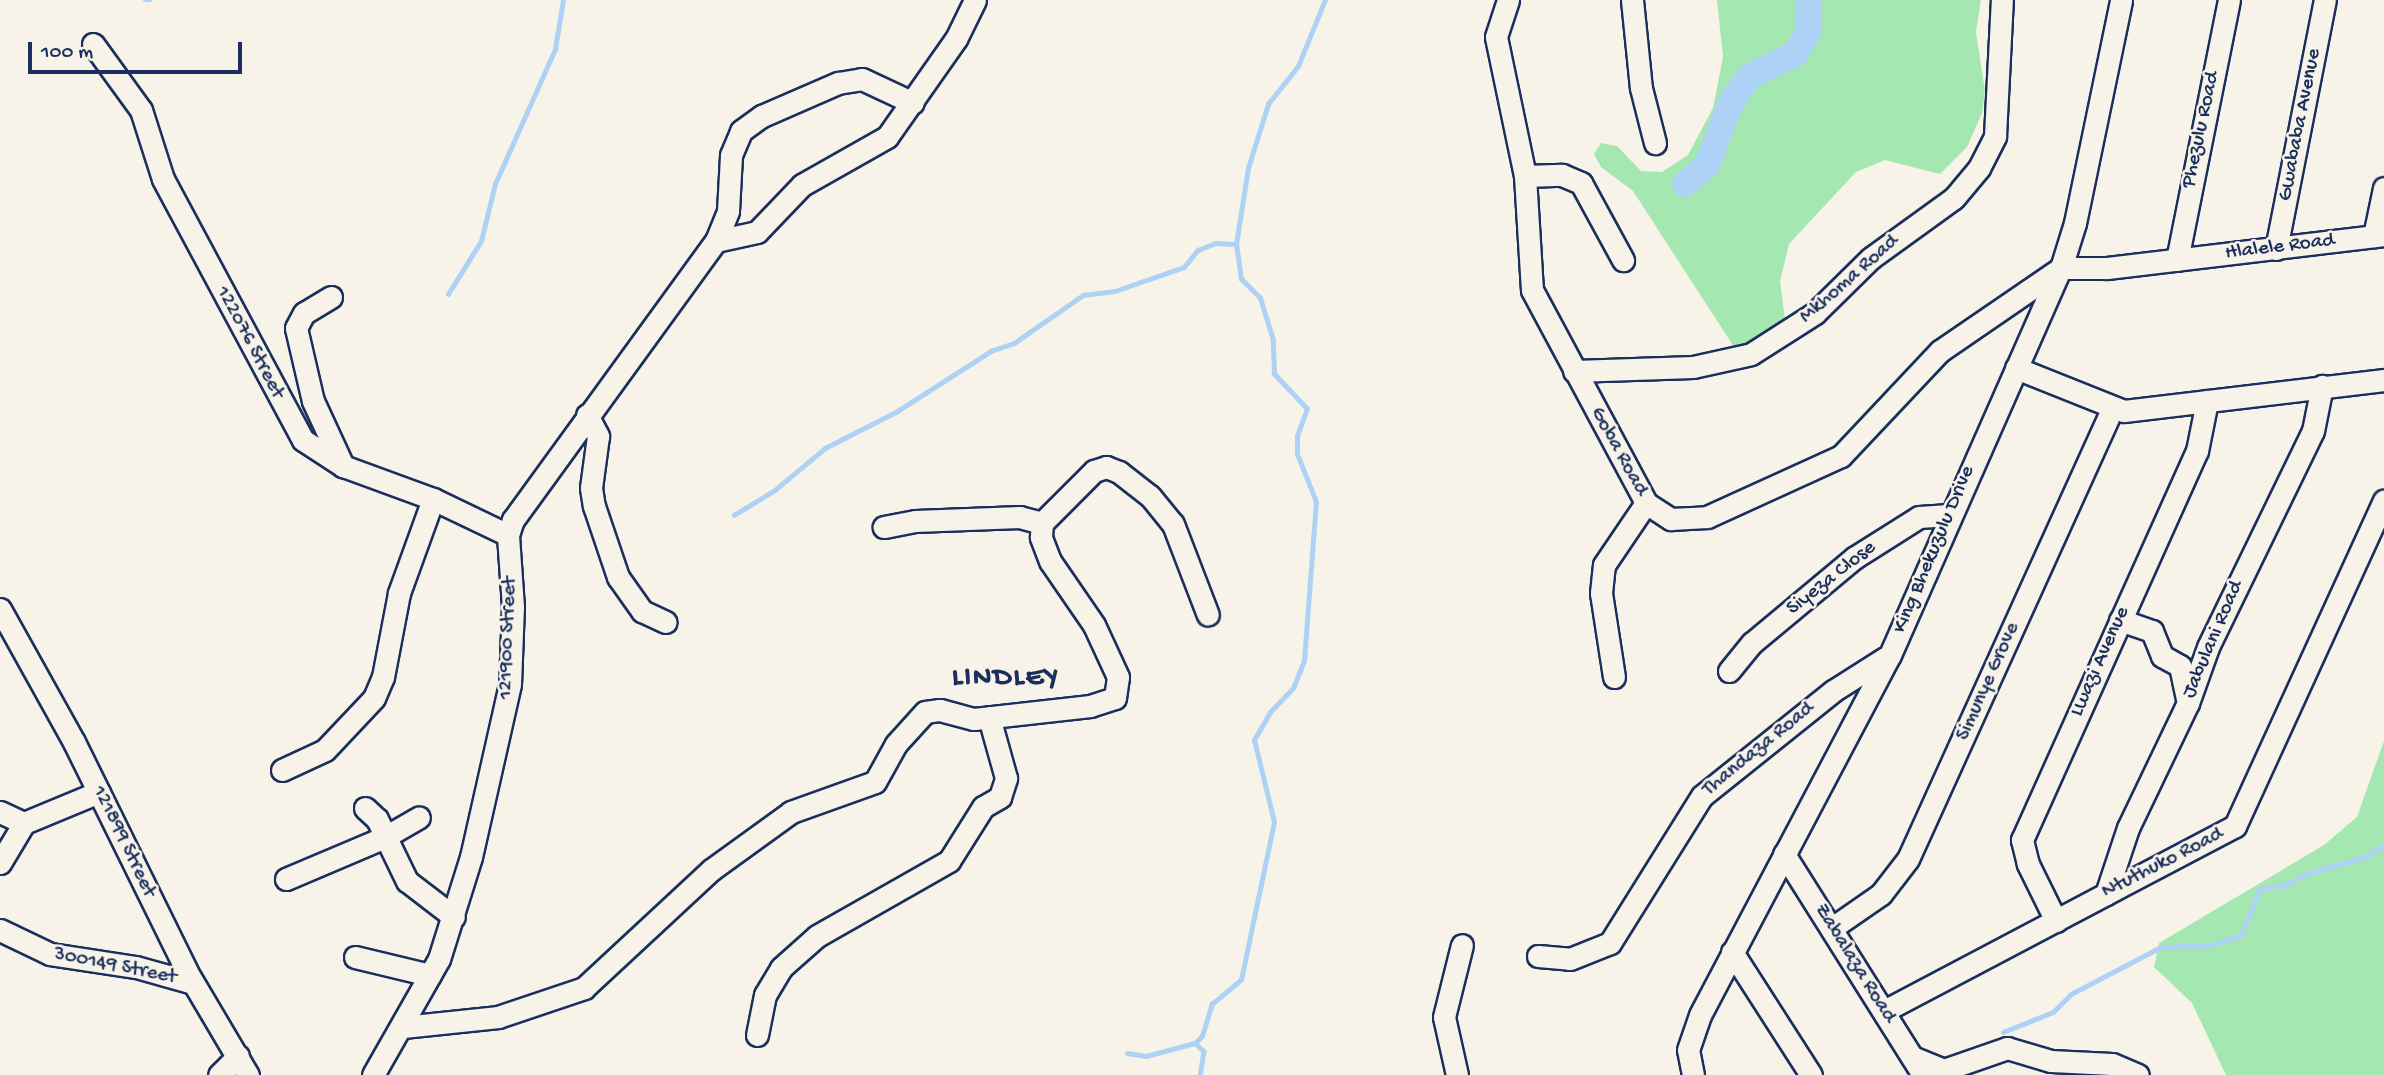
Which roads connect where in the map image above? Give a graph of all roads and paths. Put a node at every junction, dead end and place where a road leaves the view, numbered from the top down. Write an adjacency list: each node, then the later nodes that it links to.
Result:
1 (975, 0): 9 (street)
2 (1508, 0): 11 (street, Goba Road)
3 (1632, 0): 10 (street)
4 (2002, 0): 21 (street, Mkhoma Road)
5 (2121, 0): 18 (street, King Bhekuzulu Drive)
6 (2229, 0): 17 (street, Phezulu Road)
7 (2325, 0): 15 (street, Gwababa Avenue)
8 (93, 44): 27 (street, 122076 Street)
9 (913, 103): 14 (street); 14 (street)
10 (1655, 143)
11 (1525, 176): 16 (street); 21 (street, Goba Road)
12 (2384, 188): 13 (street)
13 (2379, 236): 15 (street, Hlalele Road)
14 (716, 241): 26 (street)
15 (2276, 249): 17 (street, Hlalele Road)
16 (1623, 260)
17 (2177, 260): 18 (street, Hlalele Road)
18 (2062, 268): 20 (street, King Bhekuzulu Drive); 30 (street, Goba Road)
19 (331, 297): 27 (street)
20 (2016, 368): 25 (street); 31 (street, King Bhekuzulu Drive)
21 (1574, 371): 30 (street, Goba Road)
22 (2384, 380): 23 (street)
23 (2322, 386): 24 (street); 42 (street, Jabulani Road)
24 (2207, 401): 25 (street); 37 (street, Lwazi Avenue)
25 (2112, 410): 57 (street, Simunye Grove)
26 (587, 415): 34 (street); 38 (street)
27 (343, 466): 28 (street, 122076 Street)
28 (433, 499): 34 (street, 122076 Street); 44 (street)
29 (2384, 499): 54 (street, Ntuthuko Road)
30 (1646, 503): 41 (street)
31 (1949, 515): 39 (street, King Bhekuzulu Drive); 40 (street, Siyeza Close)
32 (1042, 523): 33 (street); 36 (street); 43 (street)
33 (884, 527)
34 (508, 535): 55 (street, 121900 Street)
35 (0, 609): 45 (street, 121899 Street)
36 (1208, 615)
37 (2120, 620): 42 (street); 56 (street, Lwazi Avenue)
38 (666, 622)
39 (1890, 654): 51 (street, King Bhekuzulu Drive); 61 (street, Thandaza Road)
40 (1729, 671)
41 (1614, 677)
42 (2188, 703): 54 (street, Jabulani Road)
43 (989, 717): 66 (street); 67 (street)
44 (282, 770)
45 (99, 792): 49 (street); 64 (street, 121899 Street)
46 (365, 808): 50 (street)
47 (0, 811): 49 (street)
48 (419, 817): 50 (street)
49 (24, 823): 52 (street)
50 (385, 837): 53 (street); 55 (street)
51 (1784, 854): 57 (street, Zabalaza Road); 60 (street, King Bhekuzulu Drive)
52 (0, 863)
53 (286, 879)
54 (2106, 894): 56 (street, Ntuthuko Road)
55 (454, 917): 63 (street, 121900 Street)
56 (2056, 921): 65 (street, Ntuthuko Road)
57 (1832, 928): 65 (street, Zabalaza Road)
58 (0, 930): 64 (street, 300149 Street)
59 (1462, 945): 74 (street)
60 (1732, 952): 75 (street, King Bhekuzulu Drive); 76 (street)
61 (1538, 956)
62 (355, 957): 63 (street)
63 (430, 975): 66 (street, 121900 Street)
64 (193, 983): 68 (street, 121899 Street)
65 (1884, 1011): 69 (street, Zabalaza Road)
66 (402, 1027): 73 (street, 121900 Street)
67 (757, 1035)
68 (238, 1056): 71 (street); 72 (street, 121899 Street)
69 (1918, 1066): 70 (street)
70 (2039, 1067): 77 (street)
71 (219, 1075)
72 (248, 1075)
73 (373, 1075)
74 (1457, 1075)
75 (1693, 1075)
76 (1811, 1075)
77 (2138, 1075)

